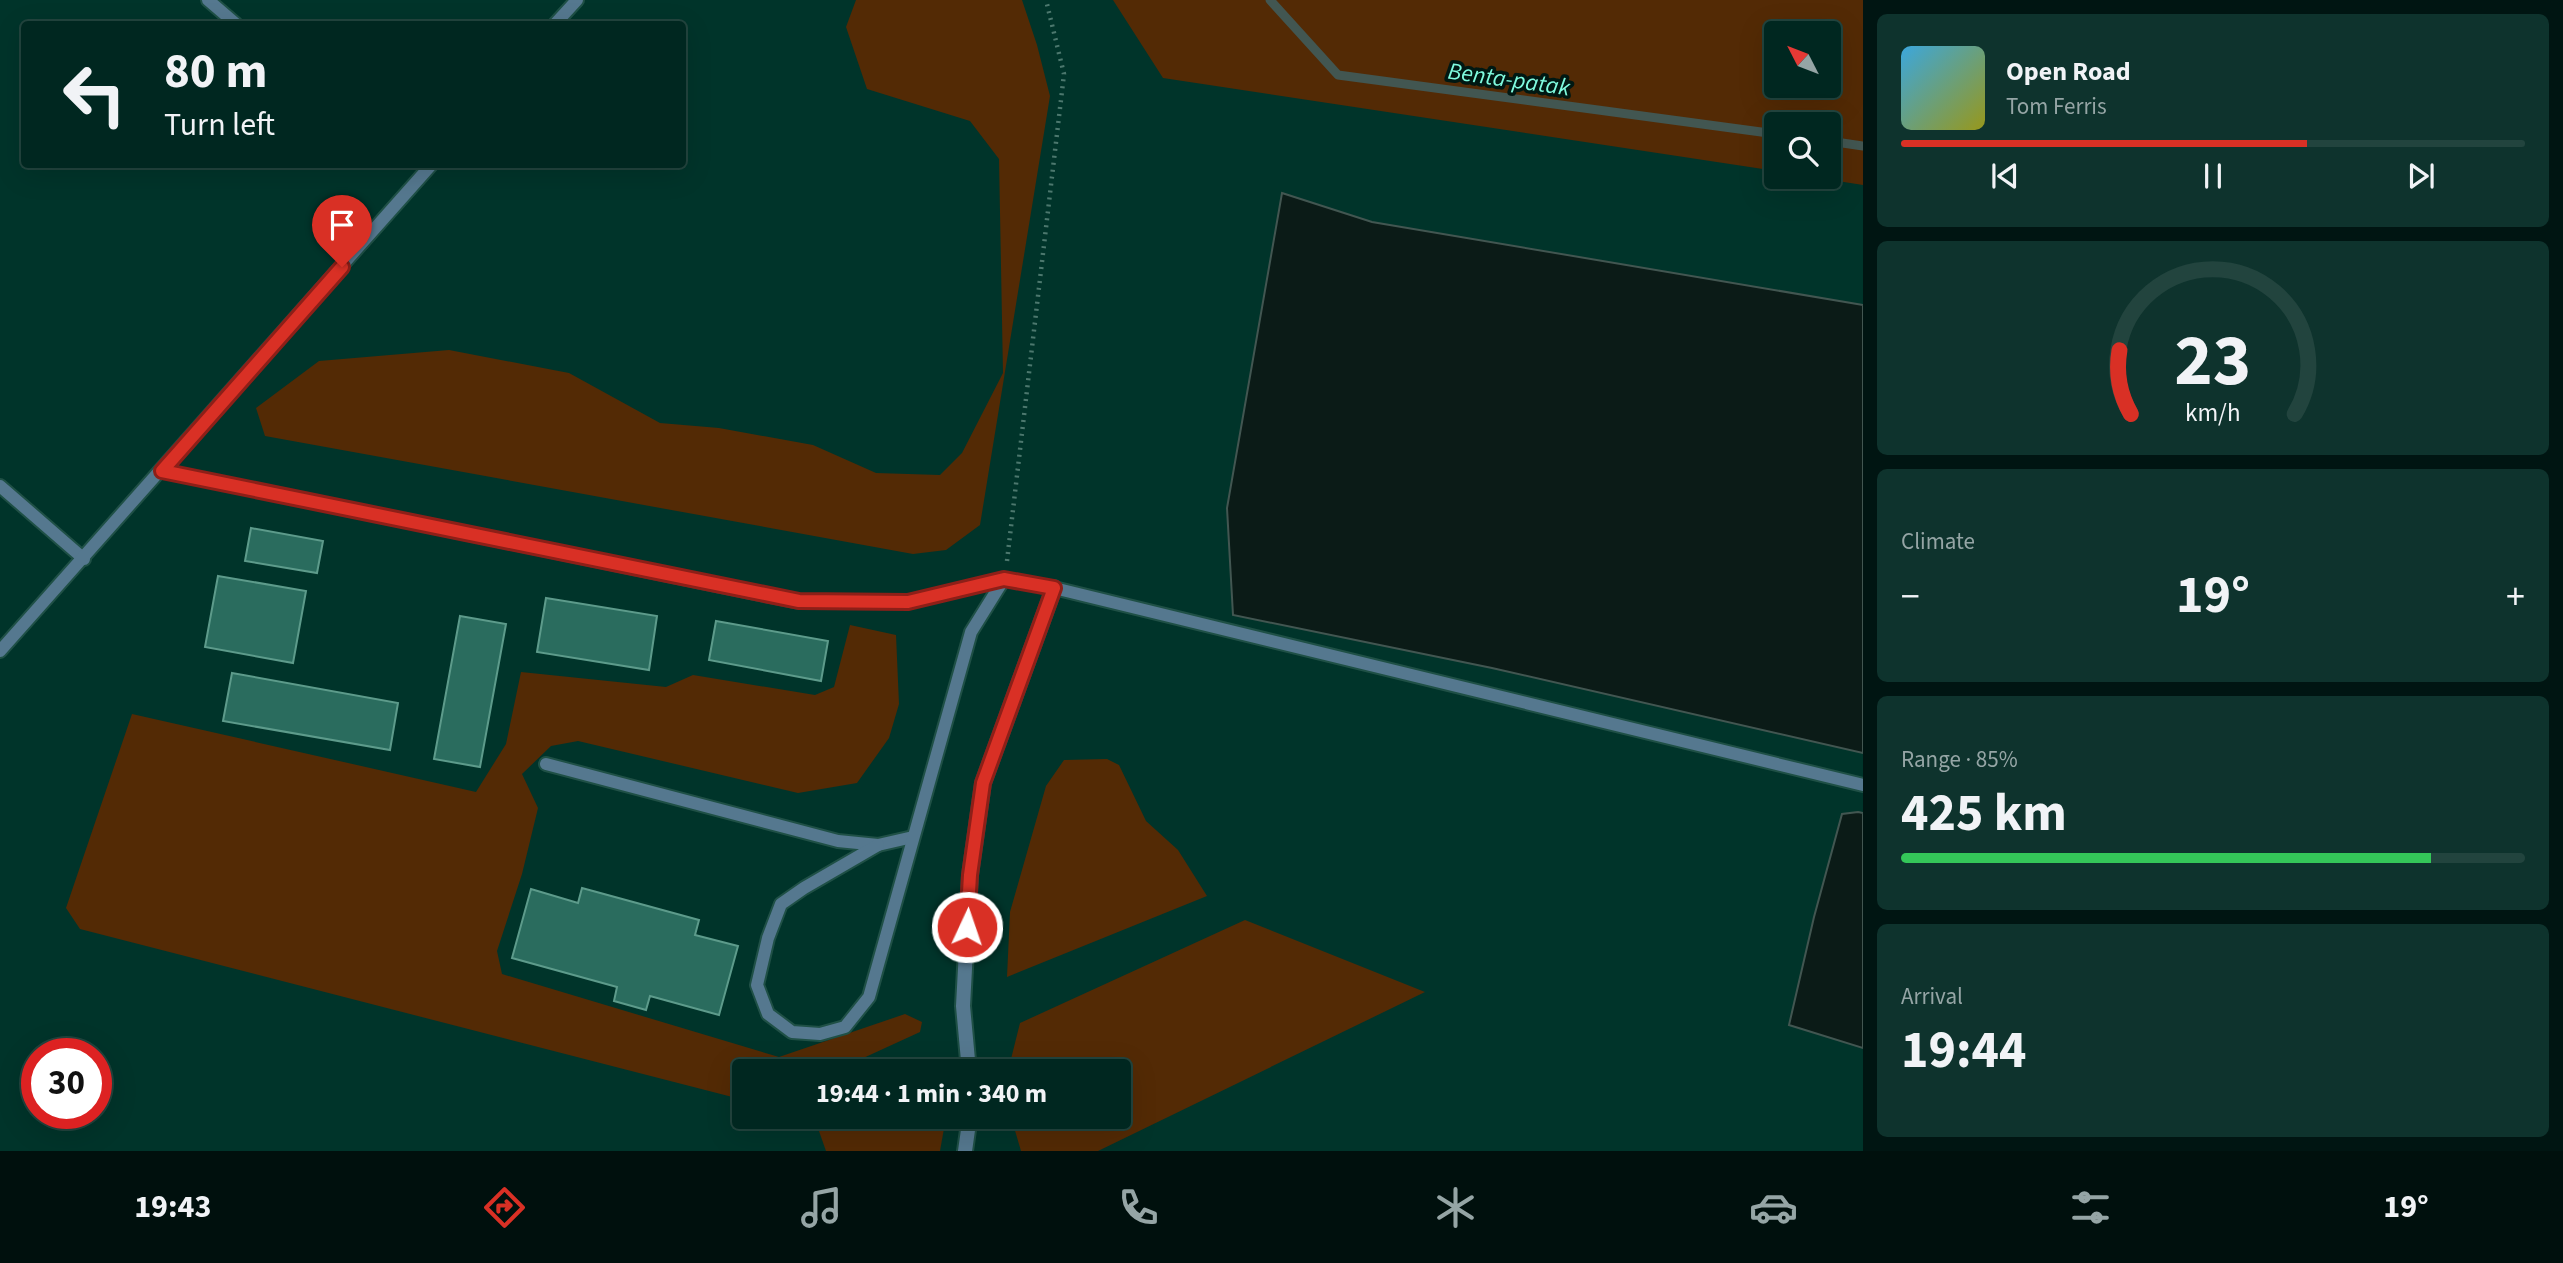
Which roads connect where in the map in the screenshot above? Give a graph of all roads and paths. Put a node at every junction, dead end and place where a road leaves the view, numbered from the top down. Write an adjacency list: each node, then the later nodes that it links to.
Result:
1 (208, 0): 4 (lane)
2 (577, 0): 5 (lane)
3 (1046, 0): 10 (path)
4 (232, 21)
5 (558, 21)
6 (428, 168): 7 (lane)
7 (162, 471): 9 (lane); 10 (lane)
8 (0, 486): 9 (lane)
9 (85, 559): 12 (lane)
10 (1004, 579): 11 (lane); 15 (lane)
11 (1054, 588): 14 (lane); 17 (street)
12 (0, 651)
13 (546, 764): 16 (lane)
14 (1863, 785)
15 (913, 837): 16 (lane); 16 (lane)
16 (878, 845)
17 (968, 1059)
18 (968, 1129): 19 (street)
19 (965, 1151)

